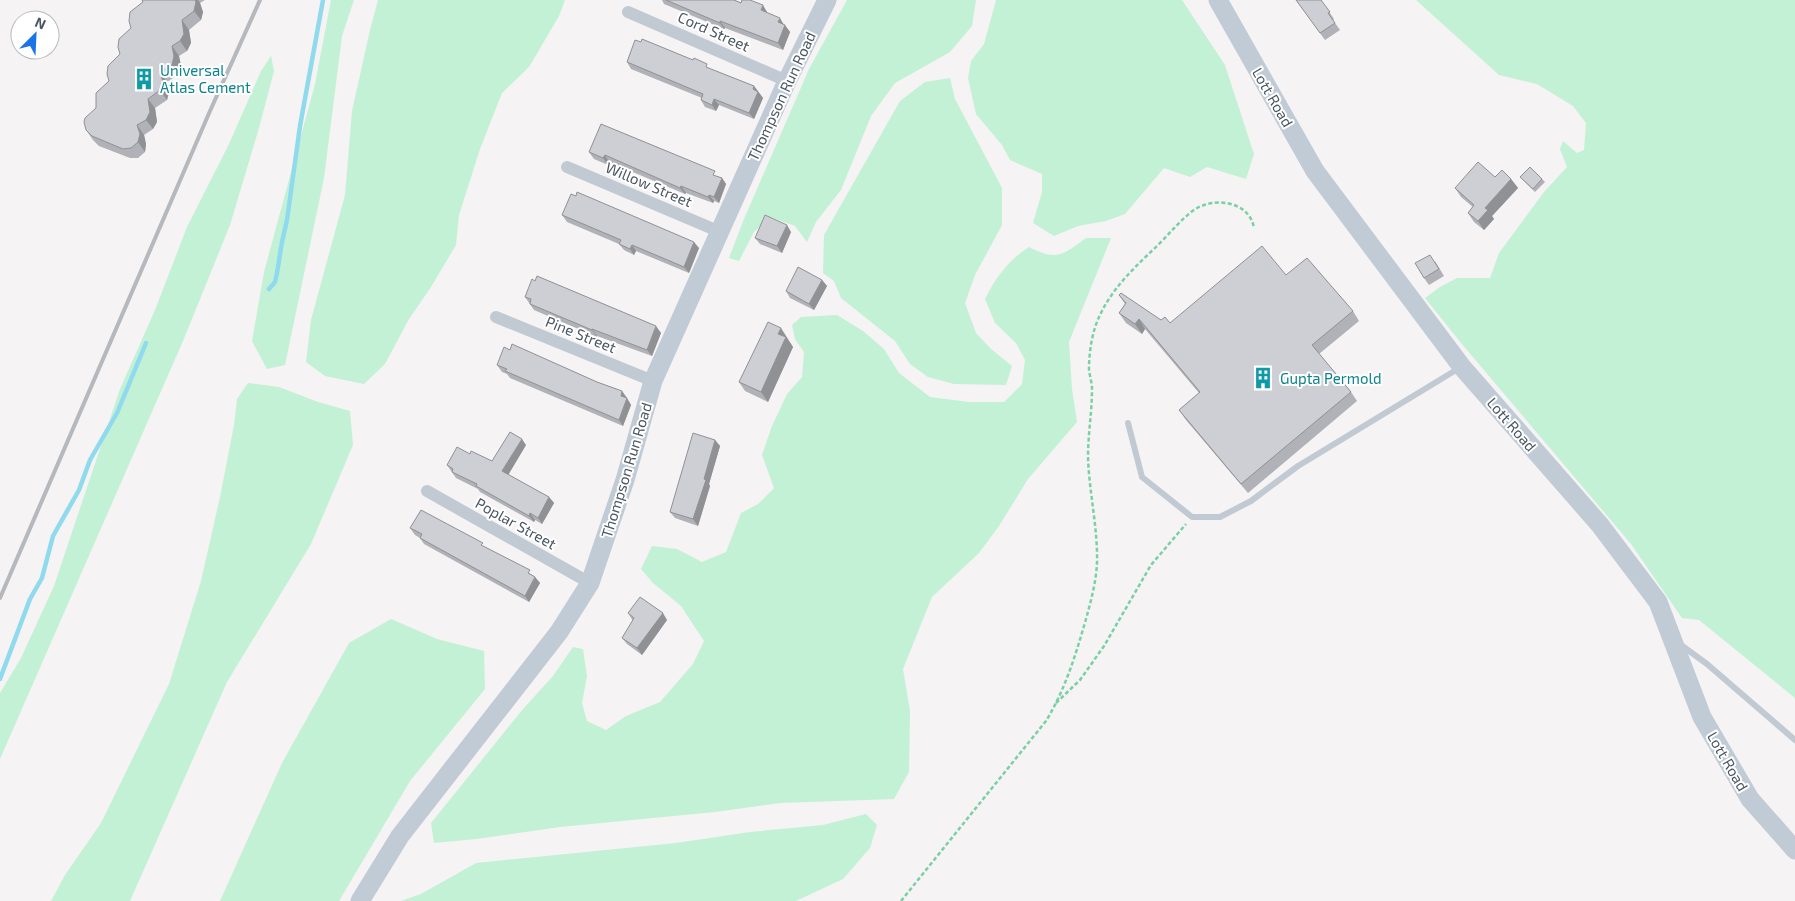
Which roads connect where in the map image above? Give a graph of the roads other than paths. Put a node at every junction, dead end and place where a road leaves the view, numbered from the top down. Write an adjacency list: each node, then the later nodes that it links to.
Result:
1 (827, 0): 4 (street, Thompson Run Road)
2 (1218, 0): 8 (street, Lott Road)
3 (628, 12): 4 (street, Cord Street)
4 (786, 81): 6 (street, Thompson Run Road)
5 (567, 167): 6 (street, Willow Street)
6 (718, 231): 9 (street, Thompson Run Road)
7 (496, 317): 9 (street, Pine Street)
8 (1462, 367): 10 (lane); 13 (street, Lott Road)
9 (653, 381): 12 (street, Thompson Run Road)
10 (1128, 423)
11 (427, 491): 12 (street, Poplar Street)
12 (590, 583): 16 (street, Thompson Run Road)
13 (1672, 638): 14 (lane); 15 (street, Lott Road)
14 (1795, 740)
15 (1795, 850)
16 (360, 901)

